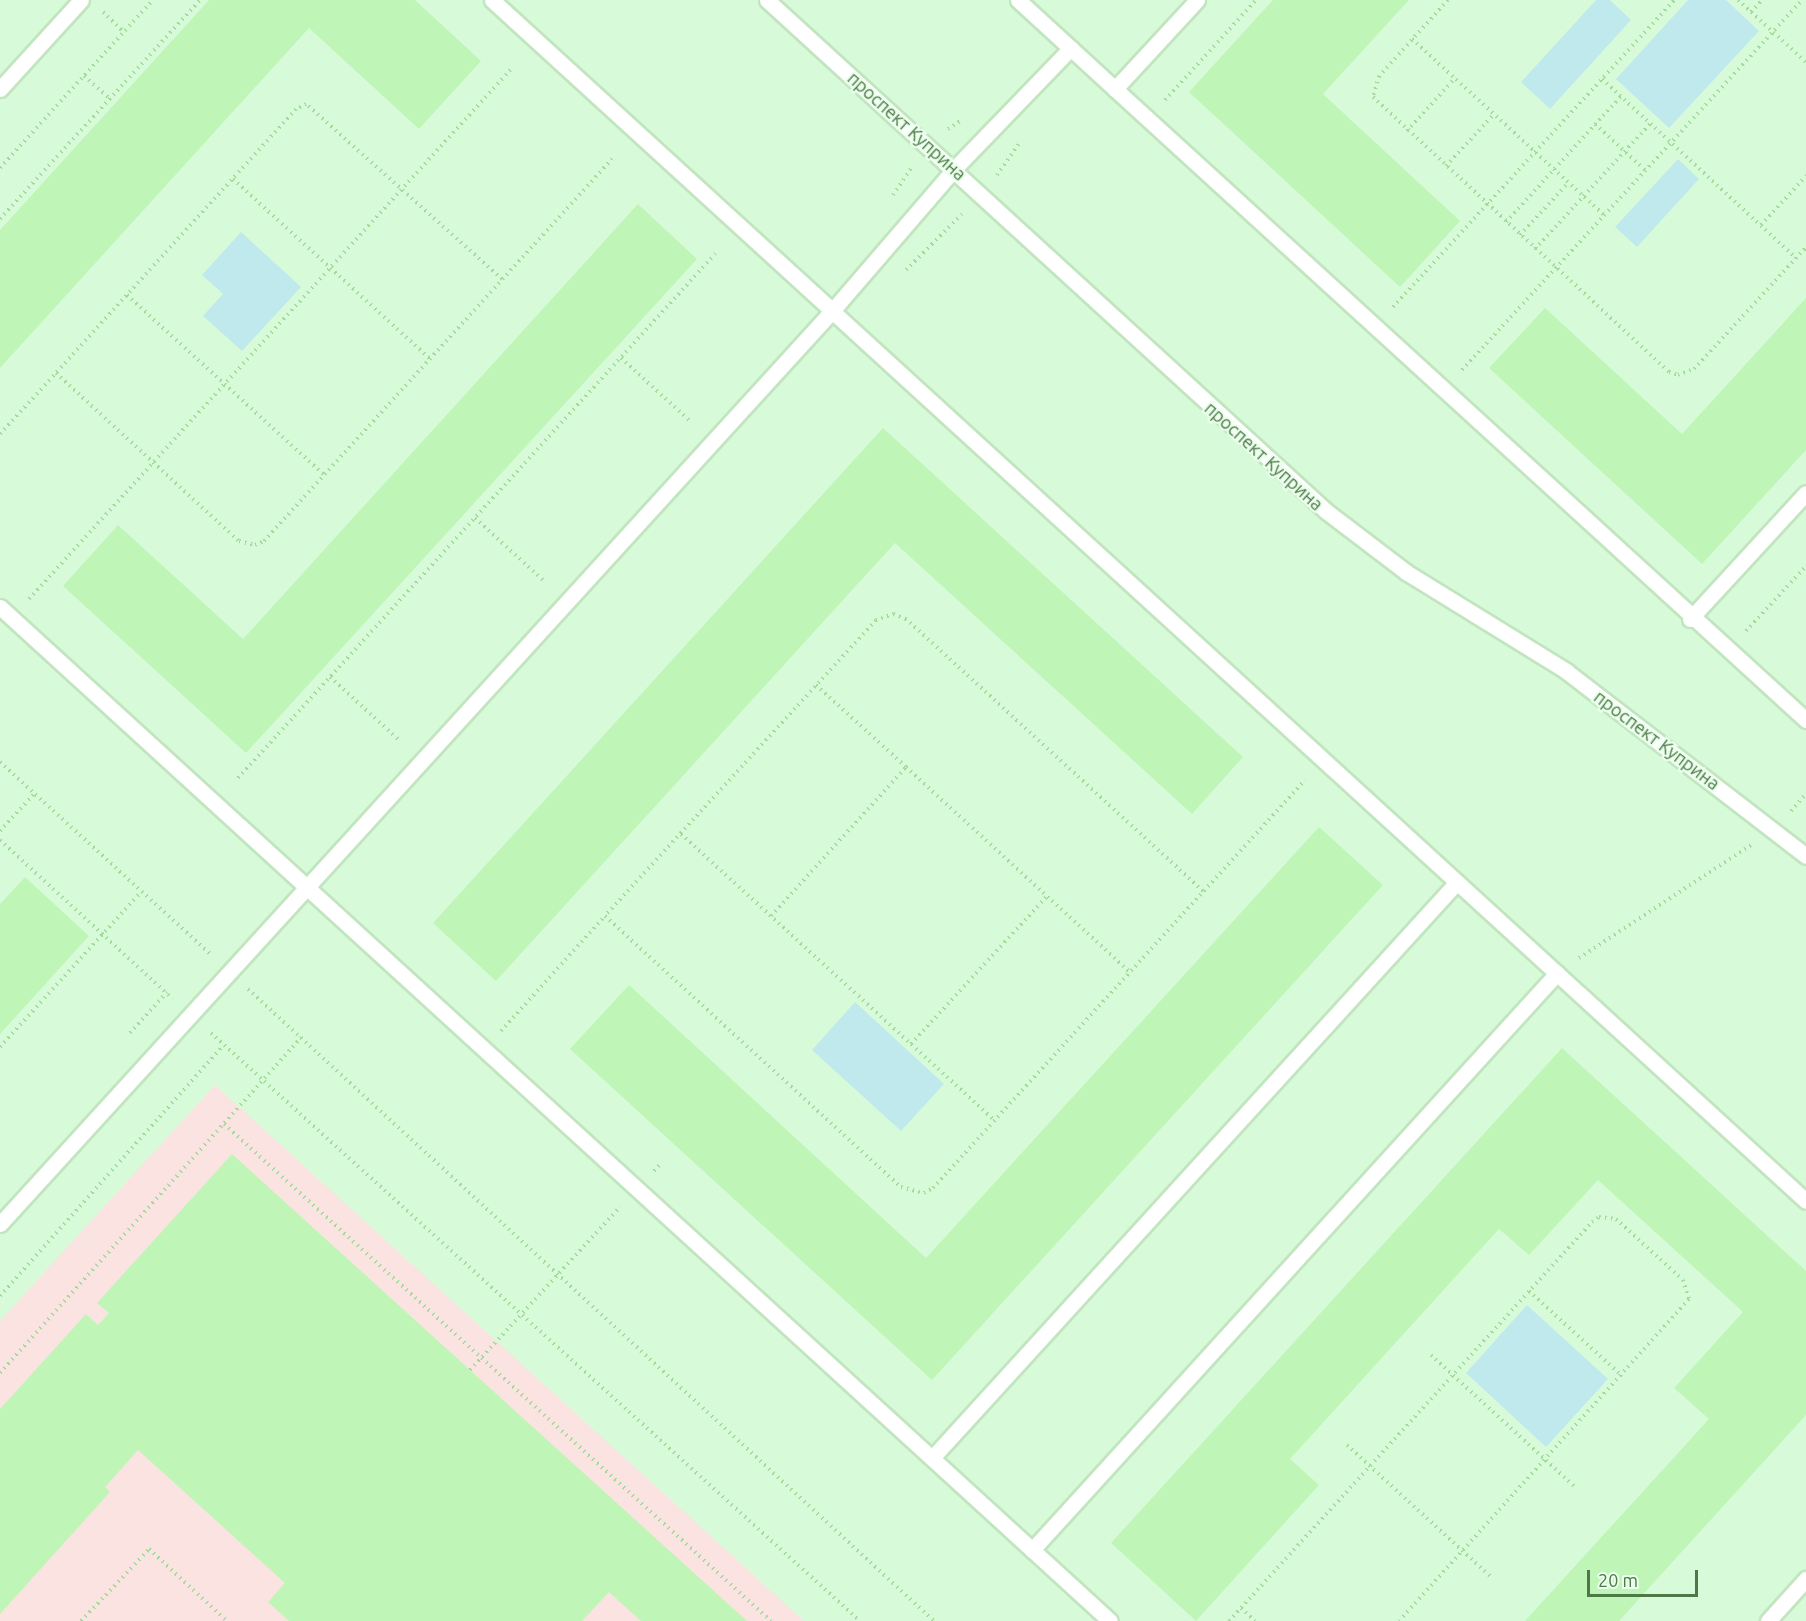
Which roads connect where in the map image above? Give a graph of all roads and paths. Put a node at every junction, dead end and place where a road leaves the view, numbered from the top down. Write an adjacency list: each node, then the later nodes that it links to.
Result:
1 (81, 0): 25 (lane)
2 (153, 0): 16 (path)
3 (200, 0): 28 (path)
4 (492, 0): 64 (lane)
5 (766, 0): 40 (lane, проспект Куприна)
6 (1018, 0): 19 (lane)
7 (1197, 0): 26 (lane)
8 (1256, 0): 29 (path)
9 (1448, 0): 18 (path)
10 (1674, 0): 24 (path)
11 (1738, 0): 15 (path)
12 (1762, 0): 15 (path)
13 (1802, 0): 17 (path)
14 (98, 8): 16 (path)
15 (1751, 12): 17 (path)
16 (124, 32): 22 (path)
17 (1773, 32): 20 (path); 34 (path)
18 (1412, 39): 23 (path); 33 (path)
19 (1071, 48): 26 (lane); 40 (lane)
20 (1806, 62)
21 (512, 68): 46 (path)
22 (84, 76): 28 (path); 39 (path)
23 (1455, 78): 30 (path); 33 (path)
24 (1602, 79): 27 (path); 35 (path)
25 (0, 89)
26 (1115, 89): 84 (lane)
27 (1621, 96): 31 (path); 32 (path)
28 (110, 99): 50 (path)
29 (1173, 107)
30 (1494, 114): 35 (path); 38 (path)
31 (1650, 123): 34 (path); 36 (path)
32 (1595, 124): 36 (path); 41 (path)
33 (1407, 130): 38 (path)
34 (1671, 142): 42 (path); 52 (path)
35 (1535, 152): 41 (path); 48 (path)
36 (1624, 152): 42 (path); 47 (path)
37 (612, 159): 60 (path)
38 (1446, 166): 48 (path)
39 (0, 168)
40 (954, 169): 64 (lane); 98 (lane, проспект Куприна)
41 (1553, 169): 45 (path); 51 (path)
42 (1645, 170): 49 (path)
43 (1806, 176): 52 (path)
44 (233, 179): 46 (path); 58 (path); 62 (path)
45 (1568, 183): 47 (path); 53 (path)
46 (403, 188): 58 (path); 60 (path)
47 (1583, 196): 49 (path); 55 (path)
48 (1487, 205): 51 (path); 61 (path)
49 (1604, 215): 59 (path)
50 (0, 219)
51 (1506, 222): 53 (path)
52 (1761, 225): 57 (path)
53 (1520, 235): 55 (path)
54 (1806, 247): 57 (path)
55 (1535, 249): 59 (path)
56 (715, 254): 67 (path)
57 (1796, 258): 59 (path)
58 (330, 267): 68 (path); 72 (path)
59 (1556, 268): 66 (path)
60 (502, 279): 68 (path)
61 (1406, 292)
62 (127, 295): 70 (path); 72 (path)
63 (1383, 300): 65 (path)
64 (832, 311): 103 (lane); 104 (lane)
65 (1400, 316)
66 (1475, 356)
67 (621, 358): 73 (path); 78 (path)
68 (430, 359): 76 (path)
69 (1452, 363): 71 (path)
70 (56, 373): 74 (path); 75 (path)
71 (1469, 379)
72 (224, 384): 75 (path); 76 (path)
73 (689, 420)
74 (0, 434)
75 (153, 462): 76 (path); 80 (path)
76 (324, 475)
77 (1806, 493): 82 (lane)
78 (475, 518): 81 (path); 88 (path)
79 (1806, 566): 85 (path)
80 (51, 574)
81 (543, 580)
82 (1708, 599): 84 (lane); 85 (path)
83 (0, 607): 104 (lane)
84 (1690, 619): 87 (lane)
85 (1746, 631): 86 (path); 87 (path)
86 (1755, 638)
87 (1727, 651): 90 (lane)
88 (330, 677): 91 (path); 94 (path)
89 (816, 685): 93 (path); 100 (path); 105 (path)
90 (1806, 720)
91 (398, 739)
92 (0, 762): 95 (path)
93 (906, 767): 107 (path); 109 (path)
94 (238, 778)
95 (34, 794): 99 (path); 106 (path)
96 (1806, 794): 98 (path)
97 (1288, 798): 105 (path)
98 (1774, 829): 102 (lane, проспект Куприна); 113 (path)
99 (0, 831)
100 (681, 834): 108 (path); 109 (path)
101 (0, 840): 110 (path)
102 (1806, 856)
103 (1457, 882): 113 (lane); 140 (lane)
104 (307, 887): 111 (lane); 126 (lane)
105 (1203, 891): 112 (path)
106 (141, 892): 110 (path); 111 (path)
107 (1047, 896): 112 (path); 119 (path)
108 (605, 916): 115 (path); 123 (path)
109 (771, 916): 119 (path)
110 (103, 934): 114 (path); 121 (path)
111 (229, 972): 116 (lane); 118 (path)
112 (1130, 972): 123 (path)
113 (1557, 973): 127 (lane); 144 (lane)
114 (167, 992): 116 (path); 117 (path)
115 (524, 1006)
116 (190, 1015): 120 (path); 128 (lane)
117 (130, 1033)
118 (301, 1038): 122 (path); 129 (path)
119 (911, 1044): 123 (path)
120 (224, 1045): 122 (path); 131 (path)
121 (0, 1047)
122 (263, 1080): 124 (path); 132 (path)
123 (994, 1120)
124 (224, 1124): 134 (path); 136 (path)
125 (660, 1164): 126 (path)
126 (637, 1189): 129 (path); 140 (lane)
127 (1806, 1201)
128 (0, 1224)
129 (559, 1273): 132 (path); 153 (path)
130 (1529, 1291): 137 (path); 138 (path); 138 (path)
131 (0, 1296)
132 (521, 1315): 134 (path); 152 (path)
133 (1431, 1355): 137 (path)
134 (481, 1358): 135 (path); 151 (path)
135 (470, 1370)
136 (0, 1373)
137 (1452, 1375): 141 (path); 142 (path)
138 (1622, 1376): 141 (path)
139 (1347, 1446): 142 (path)
140 (932, 1458): 144 (lane)
141 (1545, 1460): 143 (path); 145 (path)
142 (1370, 1466): 145 (path); 148 (path)
143 (1576, 1488)
144 (1032, 1550): 154 (lane)
145 (1462, 1551): 146 (path); 157 (path)
146 (1492, 1578)
147 (1806, 1579): 158 (lane)
148 (1241, 1608): 155 (path); 156 (path)
149 (81, 1621): 150 (path)
150 (227, 1621)
151 (771, 1621)
152 (861, 1621)
153 (934, 1621)
154 (1110, 1621)
155 (1228, 1621)
156 (1255, 1621)
157 (1399, 1621)
158 (1768, 1621)

